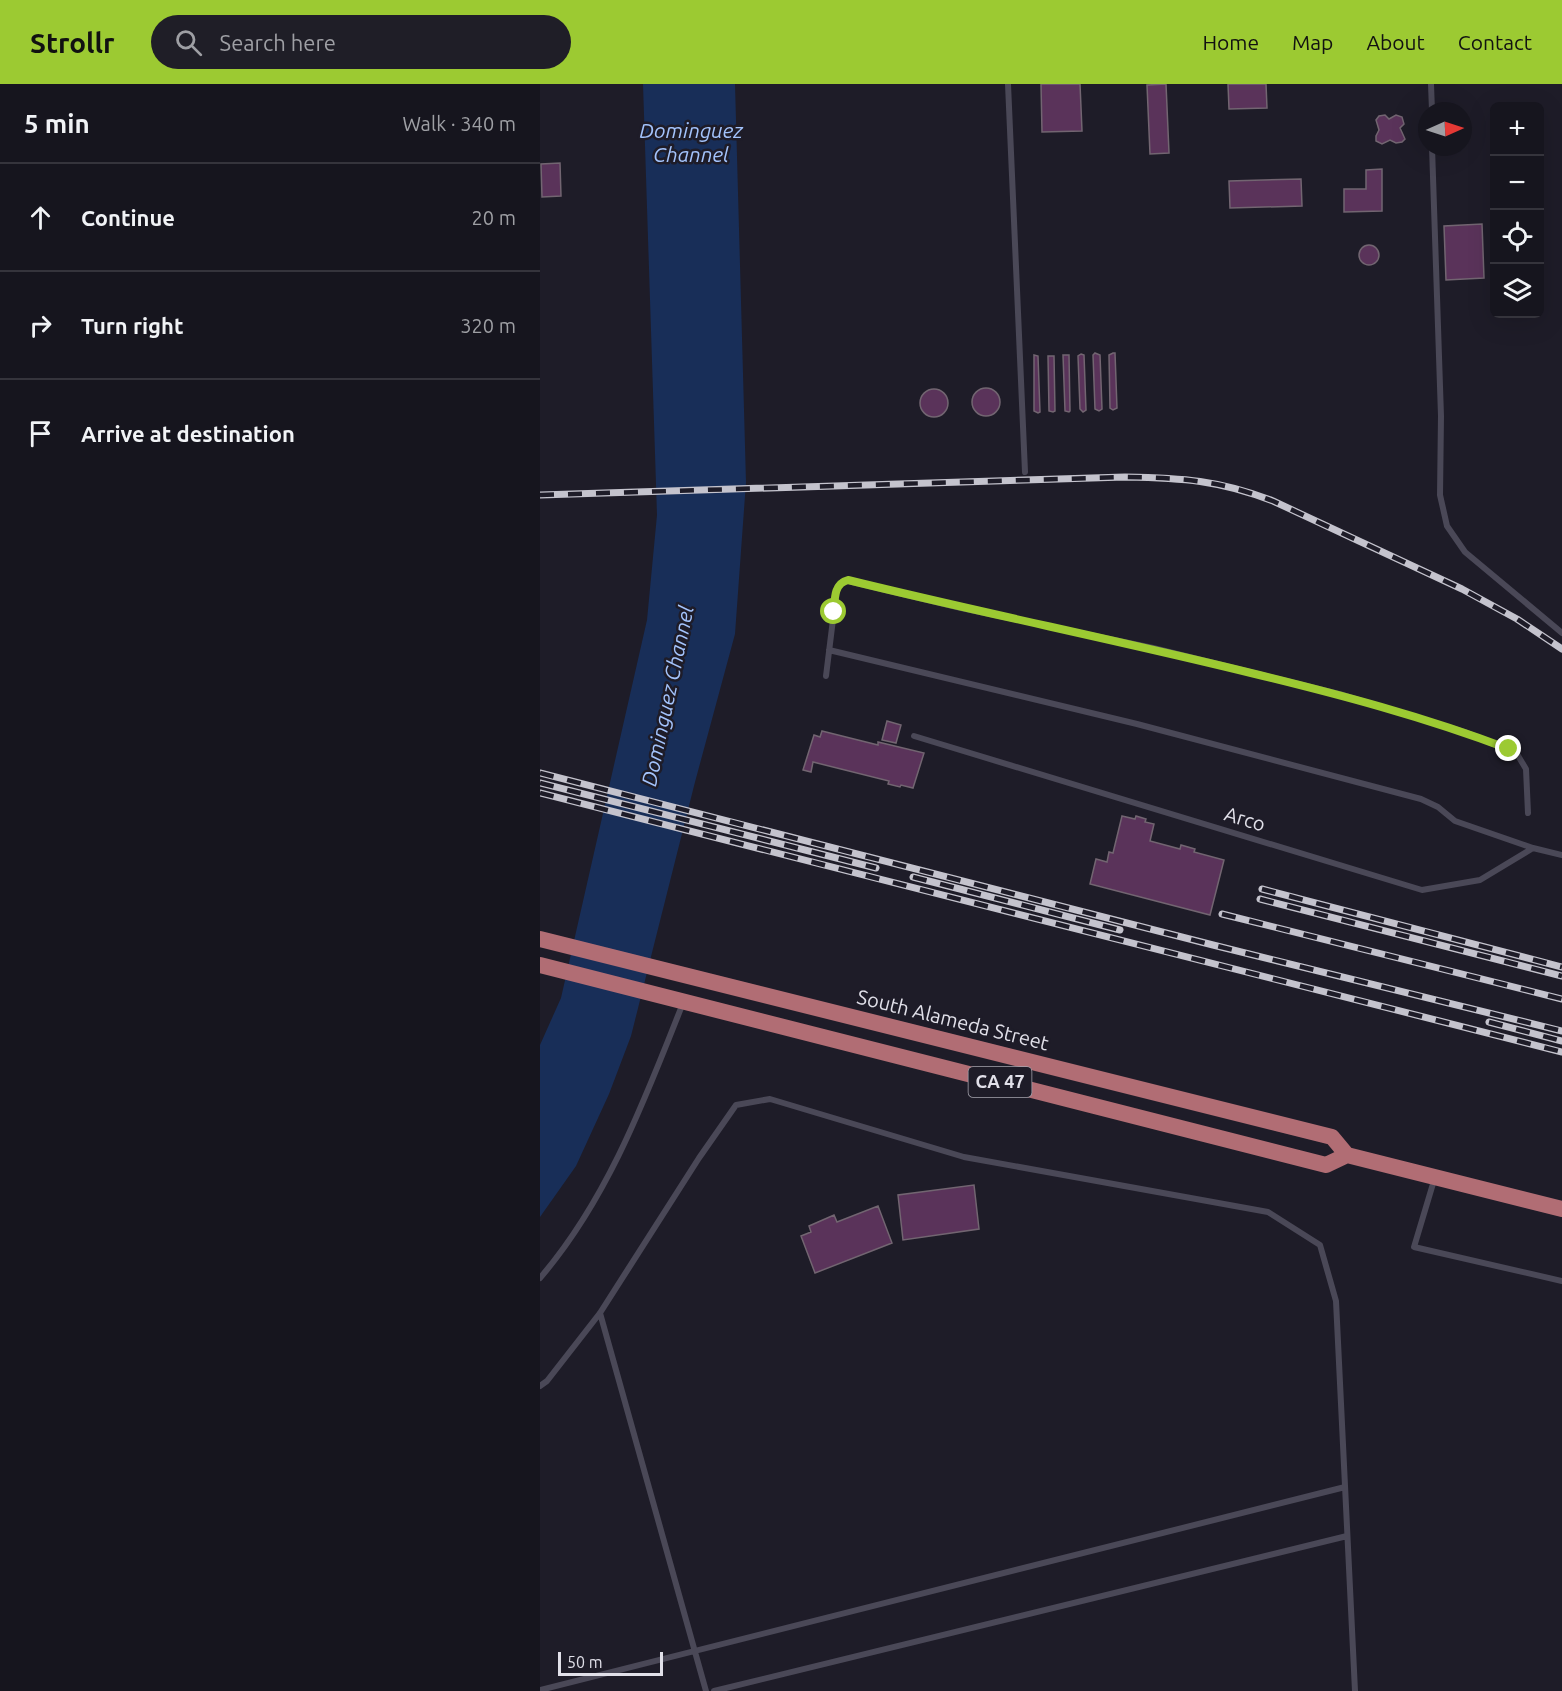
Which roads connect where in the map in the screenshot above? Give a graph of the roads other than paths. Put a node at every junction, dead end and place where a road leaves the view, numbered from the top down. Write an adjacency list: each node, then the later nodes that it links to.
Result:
1 (1008, 84): 5 (lane)
2 (1431, 84): 3 (lane)
3 (1431, 102)
4 (1432, 156): 6 (lane)
5 (1025, 472)
6 (1562, 633)
7 (829, 650): 8 (lane); 10 (lane); 11 (lane)
8 (826, 676)
9 (914, 736): 11 (lane, Arco)
10 (1528, 813)
11 (1533, 848): 12 (lane)
12 (1562, 855)
13 (544, 940): 16 (main road, South Alameda Street / CA 47)
14 (542, 966): 15 (main road, CA 47)
15 (679, 1000): 16 (main road, CA 47); 19 (lane)
16 (1347, 1155): 17 (main road, South Alameda Street / CA 47)
17 (1435, 1177): 18 (main road, South Alameda Street / CA 47); 20 (lane)
18 (1562, 1209)
19 (540, 1278)
20 (1562, 1281)
21 (600, 1313): 22 (lane); 23 (lane); 25 (lane)
22 (540, 1386)
23 (1345, 1487): 24 (lane); 25 (lane)
24 (1347, 1536): 28 (lane); 29 (lane)
25 (695, 1651): 26 (lane); 27 (lane)
26 (540, 1690)
27 (706, 1691)
28 (714, 1691)
29 (1355, 1691)

